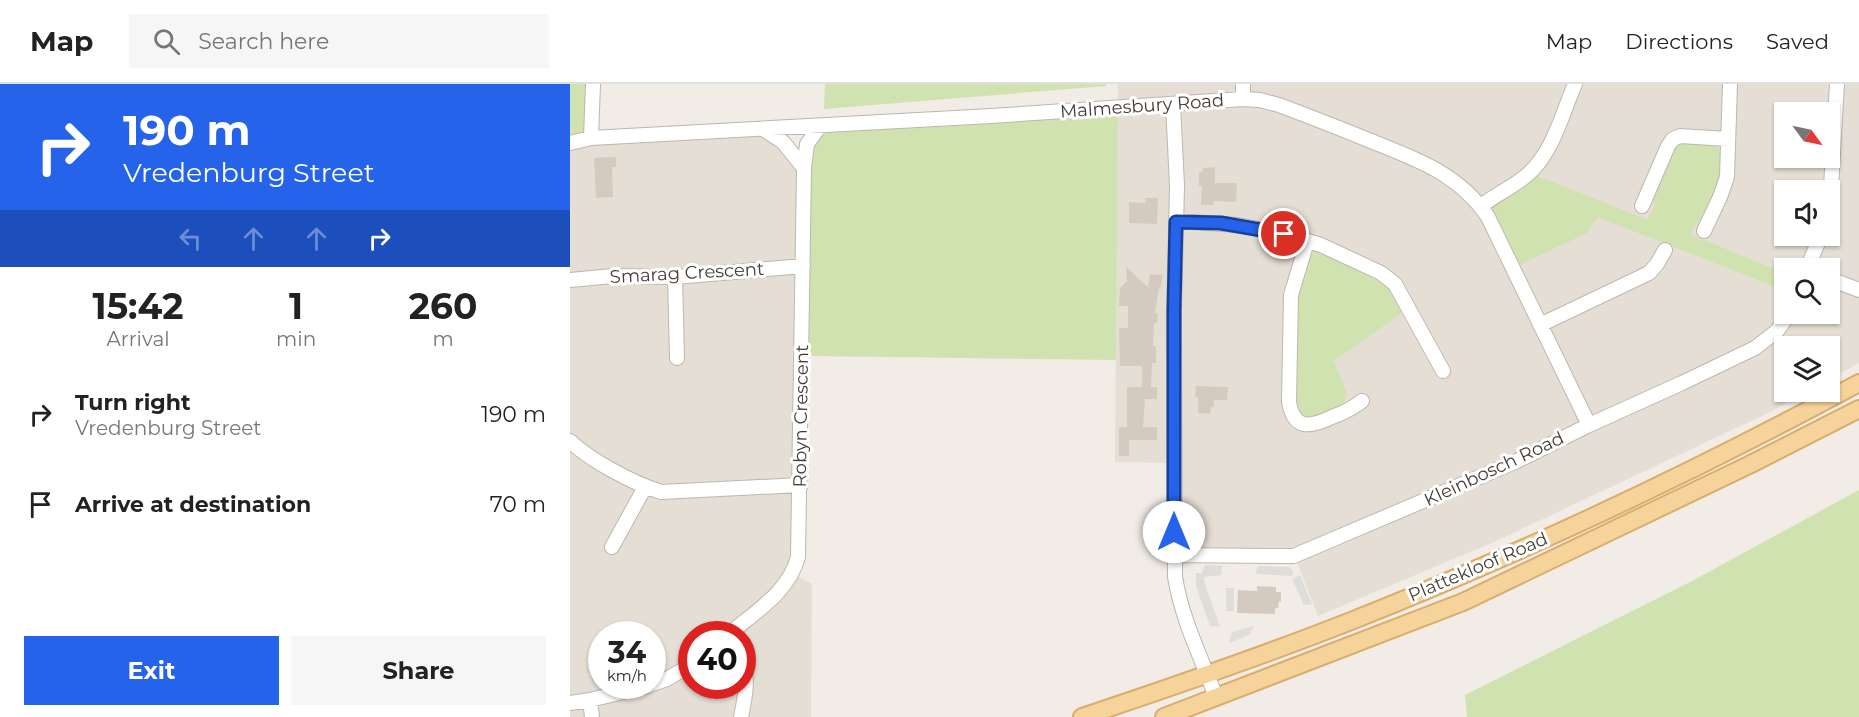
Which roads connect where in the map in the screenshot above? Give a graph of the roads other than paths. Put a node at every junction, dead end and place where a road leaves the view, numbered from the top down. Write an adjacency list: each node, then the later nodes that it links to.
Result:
1 (593, 84): 10 (street)
2 (1243, 84): 6 (street)
3 (1575, 84): 15 (street)
4 (1730, 84): 11 (street)
5 (1837, 84): 14 (street)
6 (1243, 99): 7 (street, Malmesbury Road); 15 (street, Malmesbury Road)
7 (1173, 104): 8 (street, Malmesbury Road); 17 (street)
8 (819, 126): 9 (street, Malmesbury Road); 13 (street, Robyn Crescent)
9 (763, 129): 10 (street, Malmesbury Road); 13 (street)
10 (591, 138): 12 (street, Malmesbury Road)
11 (1728, 139): 16 (street); 18 (street)
12 (570, 144)
13 (804, 168): 21 (street, Robyn Crescent)
14 (1831, 180)
15 (1481, 206): 27 (street, Malmesbury Road)
16 (1642, 206)
17 (1176, 222): 19 (street); 38 (street)
18 (1704, 231)
19 (1307, 242): 29 (street); 31 (street)
20 (1665, 250): 27 (street)
21 (803, 266): 22 (street, Smarag Crescent); 35 (street, Robyn Crescent)
22 (675, 277): 23 (street, Smarag Crescent); 28 (street)
23 (570, 280)
24 (1840, 283): 25 (street)
25 (1859, 290)
26 (1782, 324): 33 (street, Kleinbosch Road)
27 (1540, 325): 33 (street, Malmesbury Road)
28 (677, 358)
29 (1443, 371)
30 (1859, 383): 40 (main road, Plattekloof Road)
31 (1362, 401)
32 (1859, 409): 41 (main road, Plattekloof Road)
33 (1589, 425): 38 (street, Kleinbosch Road)
34 (570, 441): 36 (street)
35 (801, 485): 36 (street); 39 (street, Robyn Crescent)
36 (645, 487): 37 (street)
37 (612, 547)
38 (1174, 555): 40 (street)
39 (744, 621)
40 (1208, 675): 41 (street); 48 (main road, Plattekloof Road)
41 (1216, 697): 49 (main road, Plattekloof Road)
42 (594, 699): 44 (street)
43 (745, 699): 47 (street)
44 (590, 700): 45 (street); 46 (street)
45 (570, 704)
46 (592, 717)
47 (741, 717)
48 (1082, 717)
49 (1164, 717)

